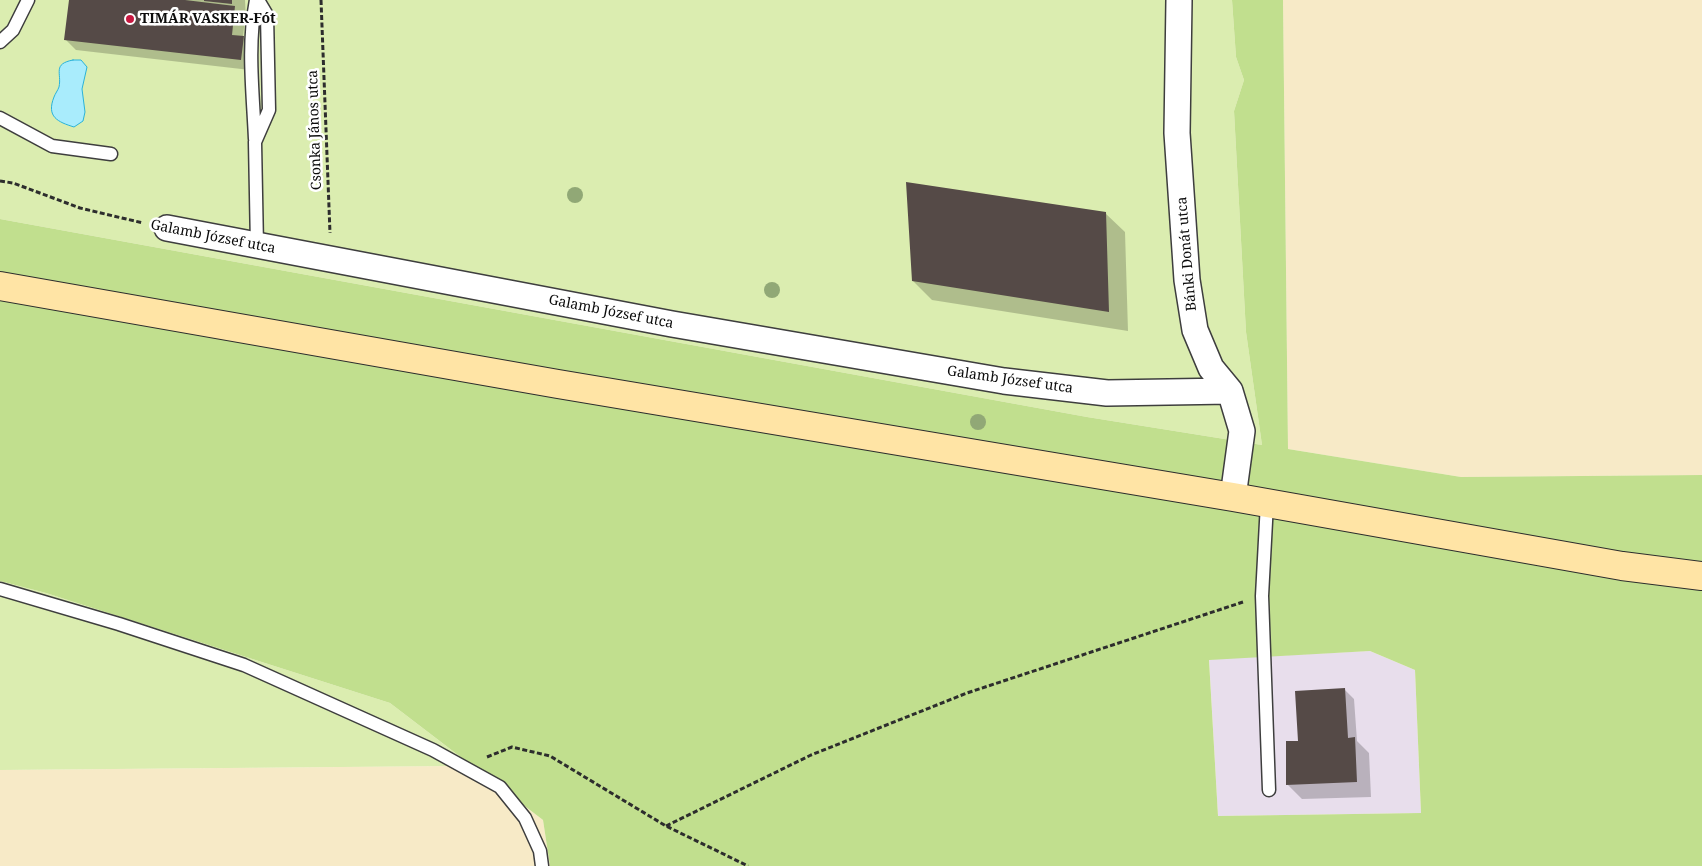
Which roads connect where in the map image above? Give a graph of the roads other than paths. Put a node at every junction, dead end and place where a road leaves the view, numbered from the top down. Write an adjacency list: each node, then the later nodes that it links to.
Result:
1 (28, 0): 4 (lane)
2 (257, 0): 8 (lane)
3 (1179, 0): 10 (street, Bánki Donát utca)
4 (0, 42)
5 (0, 118): 6 (lane)
6 (111, 154)
7 (167, 228): 8 (street, Galamb József utca)
8 (257, 247): 10 (street, Galamb József utca)
9 (0, 286): 11 (main road)
10 (1230, 392): 11 (street, Bánki Donát utca)
11 (1233, 496): 12 (main road)
12 (1267, 503): 13 (main road); 15 (lane)
13 (1702, 576)
14 (0, 590): 16 (lane)
15 (1269, 790)
16 (542, 866)

